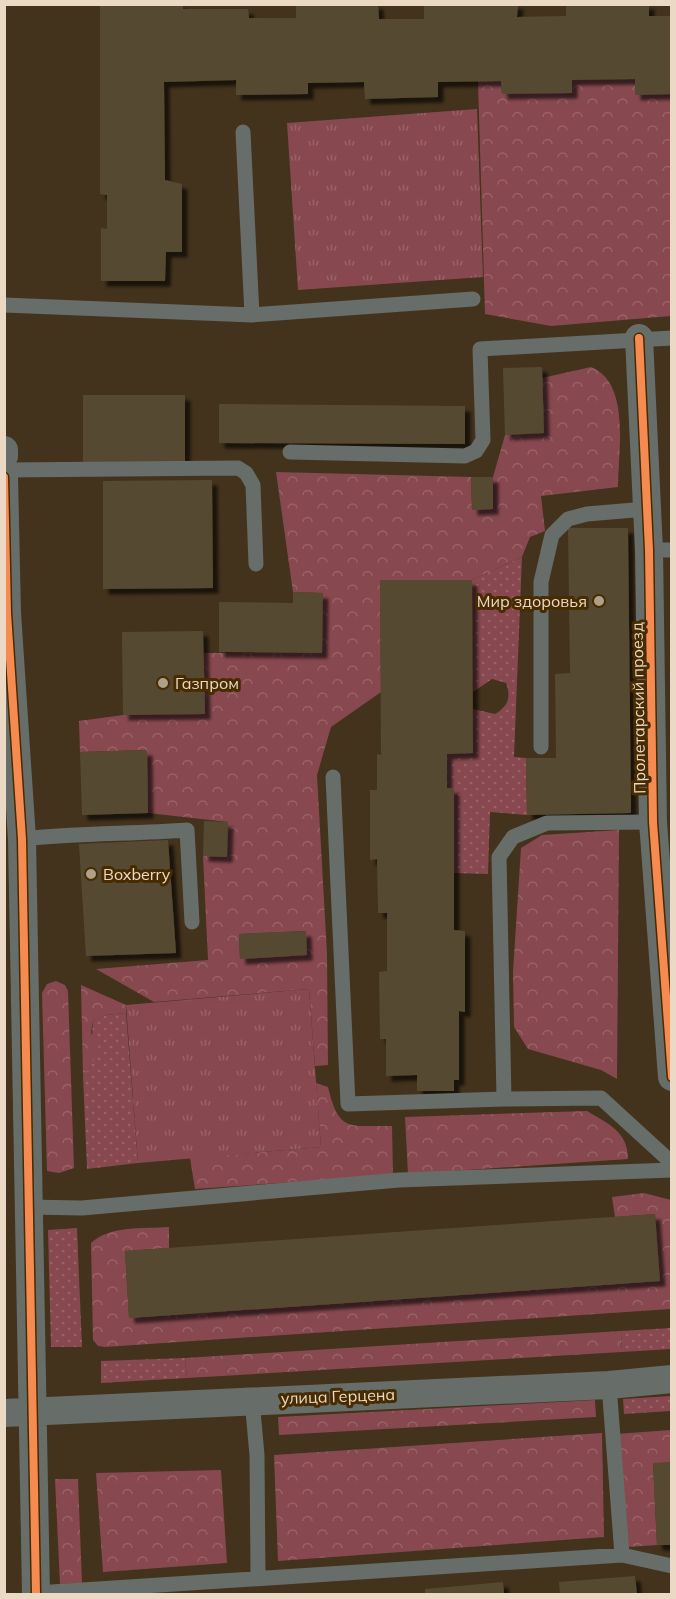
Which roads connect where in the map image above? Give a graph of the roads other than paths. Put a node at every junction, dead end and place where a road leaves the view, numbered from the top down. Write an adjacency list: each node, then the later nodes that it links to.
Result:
1 (243, 132): 4 (lane)
2 (473, 299): 4 (lane)
3 (4, 304): 4 (lane)
4 (252, 315)
5 (639, 338): 6 (lane); 8 (lane); 12 (street, Пролетарский проезд)
6 (672, 338)
7 (4, 450): 9 (street)
8 (290, 452)
9 (4, 456)
10 (4, 470): 14 (lane)
11 (4, 477): 15 (street)
12 (646, 509): 13 (street, Пролетарский проезд); 16 (lane)
13 (660, 550): 18 (street, Пролетарский проезд)
14 (256, 564)
15 (6, 613): 19 (street)
16 (541, 747)
17 (333, 777): 22 (lane)
18 (653, 822): 21 (street, Пролетарский проезд); 22 (lane)
19 (16, 830): 20 (lane); 25 (street)
20 (192, 922)
21 (672, 1077)
22 (504, 1099): 23 (lane)
23 (672, 1163)
24 (672, 1170): 25 (lane)
25 (27, 1208): 29 (street)
26 (672, 1379): 27 (street, улица Герцена)
27 (609, 1385): 28 (street, улица Герцена); 30 (lane)
28 (252, 1400): 29 (street, улица Герцена); 32 (lane)
29 (18, 1412): 33 (street)
30 (621, 1555): 31 (lane); 32 (lane)
31 (672, 1566)
32 (258, 1577): 33 (lane)
33 (36, 1594)

